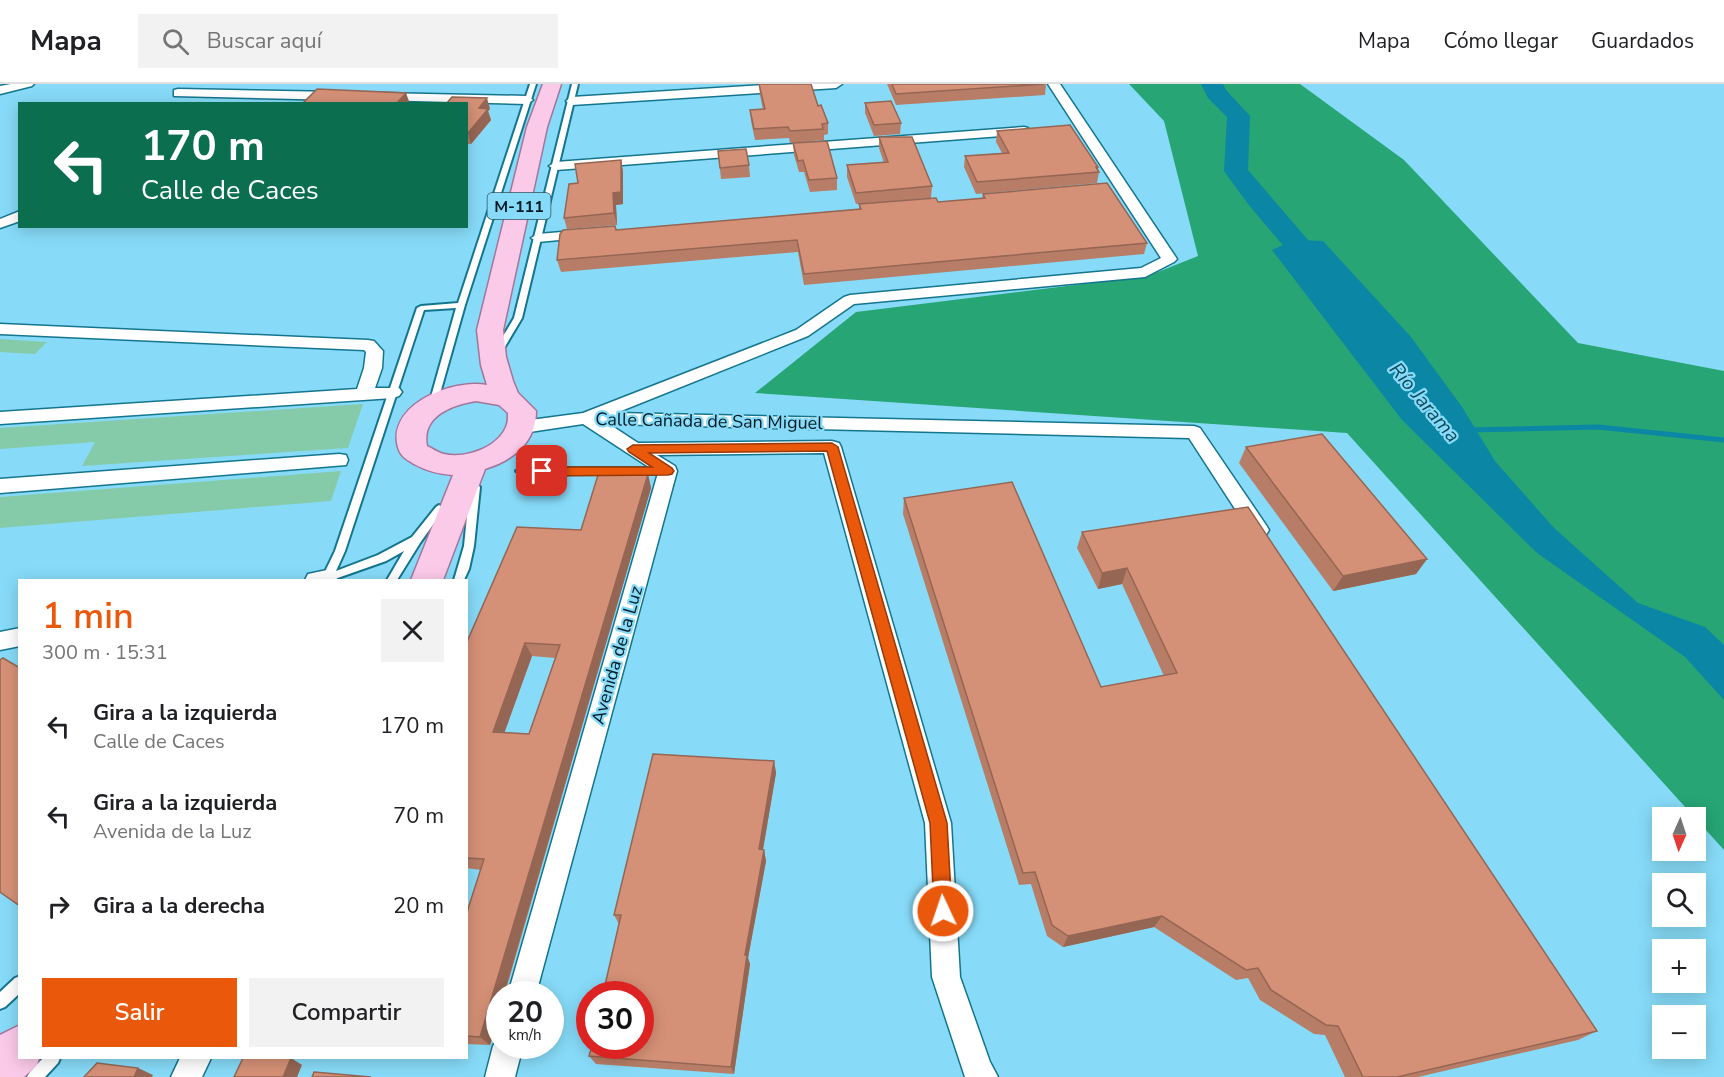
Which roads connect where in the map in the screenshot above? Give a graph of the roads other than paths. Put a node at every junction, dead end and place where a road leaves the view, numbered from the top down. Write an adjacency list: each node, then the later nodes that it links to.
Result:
1 (28, 84): 7 (street)
2 (533, 84): 11 (lane)
3 (552, 84): 21 (main road, M-111)
4 (575, 84): 12 (lane)
5 (836, 84): 12 (street)
6 (1054, 84): 28 (street, Calle Cañada de San Miguel)
7 (0, 90)
8 (178, 93): 9 (street)
9 (347, 96)
10 (369, 97): 11 (street)
11 (527, 100): 19 (lane)
12 (572, 101): 14 (lane)
13 (1037, 130): 14 (street)
14 (556, 166): 18 (lane)
15 (18, 216): 16 (street)
16 (0, 224)
17 (598, 233): 18 (street)
18 (538, 238): 22 (lane)
19 (461, 305): 23 (lane); 26 (lane)
20 (0, 329): 24 (street)
21 (490, 330): 22 (main road, M-111); 26 (main road, M-111)
22 (492, 362): 25 (main road, M-111)
23 (393, 392): 24 (street); 39 (lane)
24 (364, 393): 27 (street)
25 (507, 397): 26 (main road); 29 (main road, M-111)
26 (438, 404): 31 (main road, M-111)
27 (0, 418)
28 (586, 418): 29 (street); 30 (street); 38 (street, Calle Cañada de San Miguel)
29 (523, 427): 33 (main road)
30 (633, 449): 35 (street); 56 (street)
31 (423, 459): 33 (main road); 37 (main road, M-111)
32 (339, 460): 36 (street)
33 (482, 466): 37 (main road); 42 (lane)
34 (521, 471): 35 (lane)
35 (668, 471): 45 (street, Avenida de la Luz)
36 (0, 486)
37 (433, 528): 39 (lane); 40 (lane); 41 (main road)
38 (1273, 551)
39 (321, 579)
40 (394, 579)
41 (427, 579)
42 (460, 579)
43 (18, 637): 44 (street)
44 (0, 641)
45 (526, 981)
46 (18, 985): 47 (lane)
47 (0, 1002)
48 (18, 1050): 52 (main road)
49 (52, 1059): 53 (lane)
50 (195, 1059): 54 (street)
51 (505, 1059): 55 (street)
52 (0, 1068)
53 (35, 1077)
54 (186, 1077)
55 (500, 1077)
56 (982, 1077)

